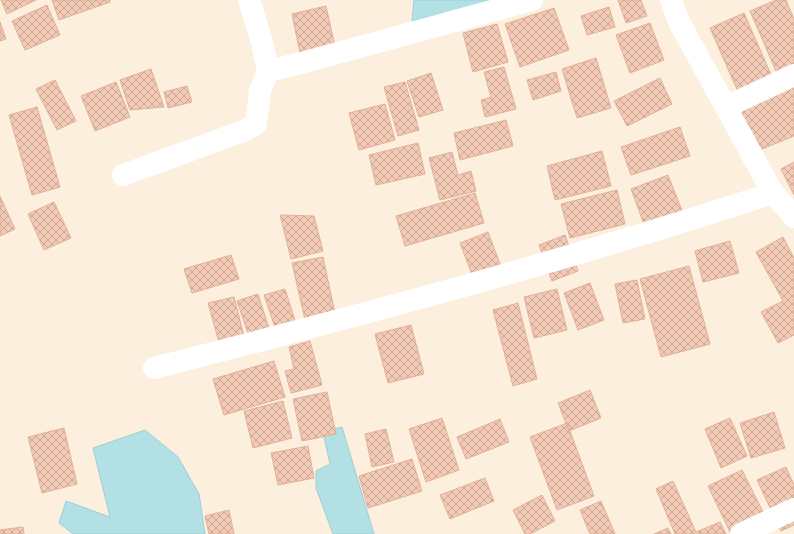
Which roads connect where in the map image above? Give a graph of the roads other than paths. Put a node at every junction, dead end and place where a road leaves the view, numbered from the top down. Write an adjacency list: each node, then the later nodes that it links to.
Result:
1 (249, 0): 4 (street)
2 (532, 0): 4 (street)
3 (671, 0): 6 (street)
4 (268, 71): 7 (street)
5 (794, 75): 6 (street)
6 (726, 107): 8 (street)
7 (123, 175)
8 (773, 193): 9 (street); 10 (street)
9 (794, 217)
10 (154, 368)
11 (794, 509): 12 (street)
12 (741, 534)

